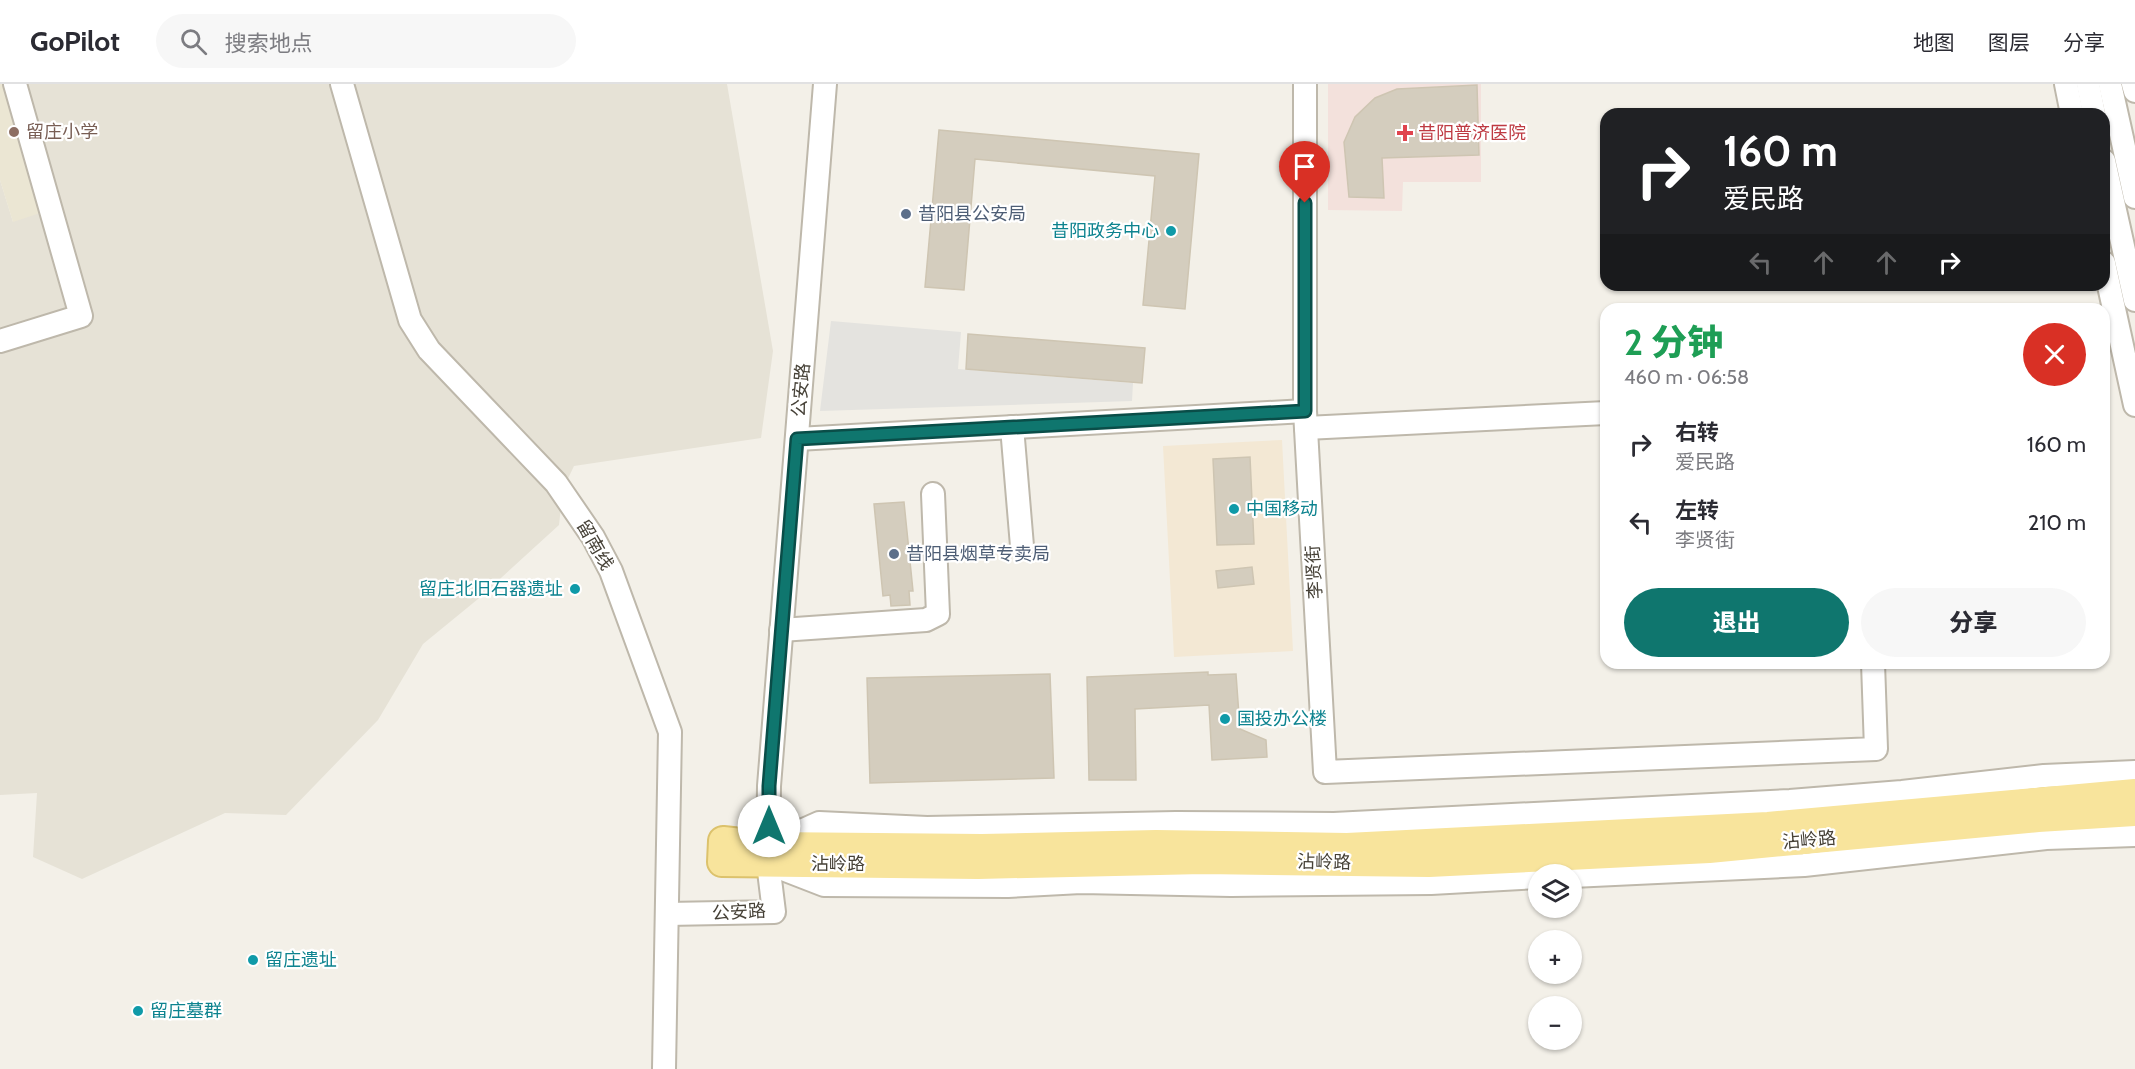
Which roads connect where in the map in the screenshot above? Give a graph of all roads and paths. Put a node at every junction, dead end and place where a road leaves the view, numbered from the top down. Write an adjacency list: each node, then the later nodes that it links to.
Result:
1 (15, 84): 16 (street)
2 (342, 84): 33 (street, 留南线)
3 (825, 84): 21 (street, 公安路)
4 (1305, 84): 19 (street, 李贤街)
5 (2066, 84): 10 (street)
6 (2088, 84): 11 (street)
7 (2110, 84): 13 (street)
8 (2133, 84): 9 (street)
9 (2135, 91)
10 (2071, 108)
11 (2093, 108)
12 (2110, 188): 15 (street)
13 (2135, 197)
14 (2110, 290): 17 (street)
15 (2135, 300)
16 (0, 341)
17 (2135, 405)
18 (1600, 413): 19 (street)
19 (1306, 419): 20 (street); 25 (street, 李贤街)
20 (1012, 427): 21 (street); 23 (street)
21 (797, 439): 24 (street, 公安路)
22 (933, 494): 24 (street)
23 (1022, 546)
24 (781, 630): 30 (street, 公安路)
25 (1873, 669)
26 (2135, 772): 30 (street)
27 (2135, 793): 30 (main road, 沾岭路)
28 (2135, 812): 30 (main road, 沾岭路)
29 (2135, 835): 31 (street)
30 (769, 854): 32 (street); 33 (street, 公安路)
31 (1582, 876)
32 (1528, 879)
33 (668, 914): 34 (street, 留南线)
34 (664, 1069)

